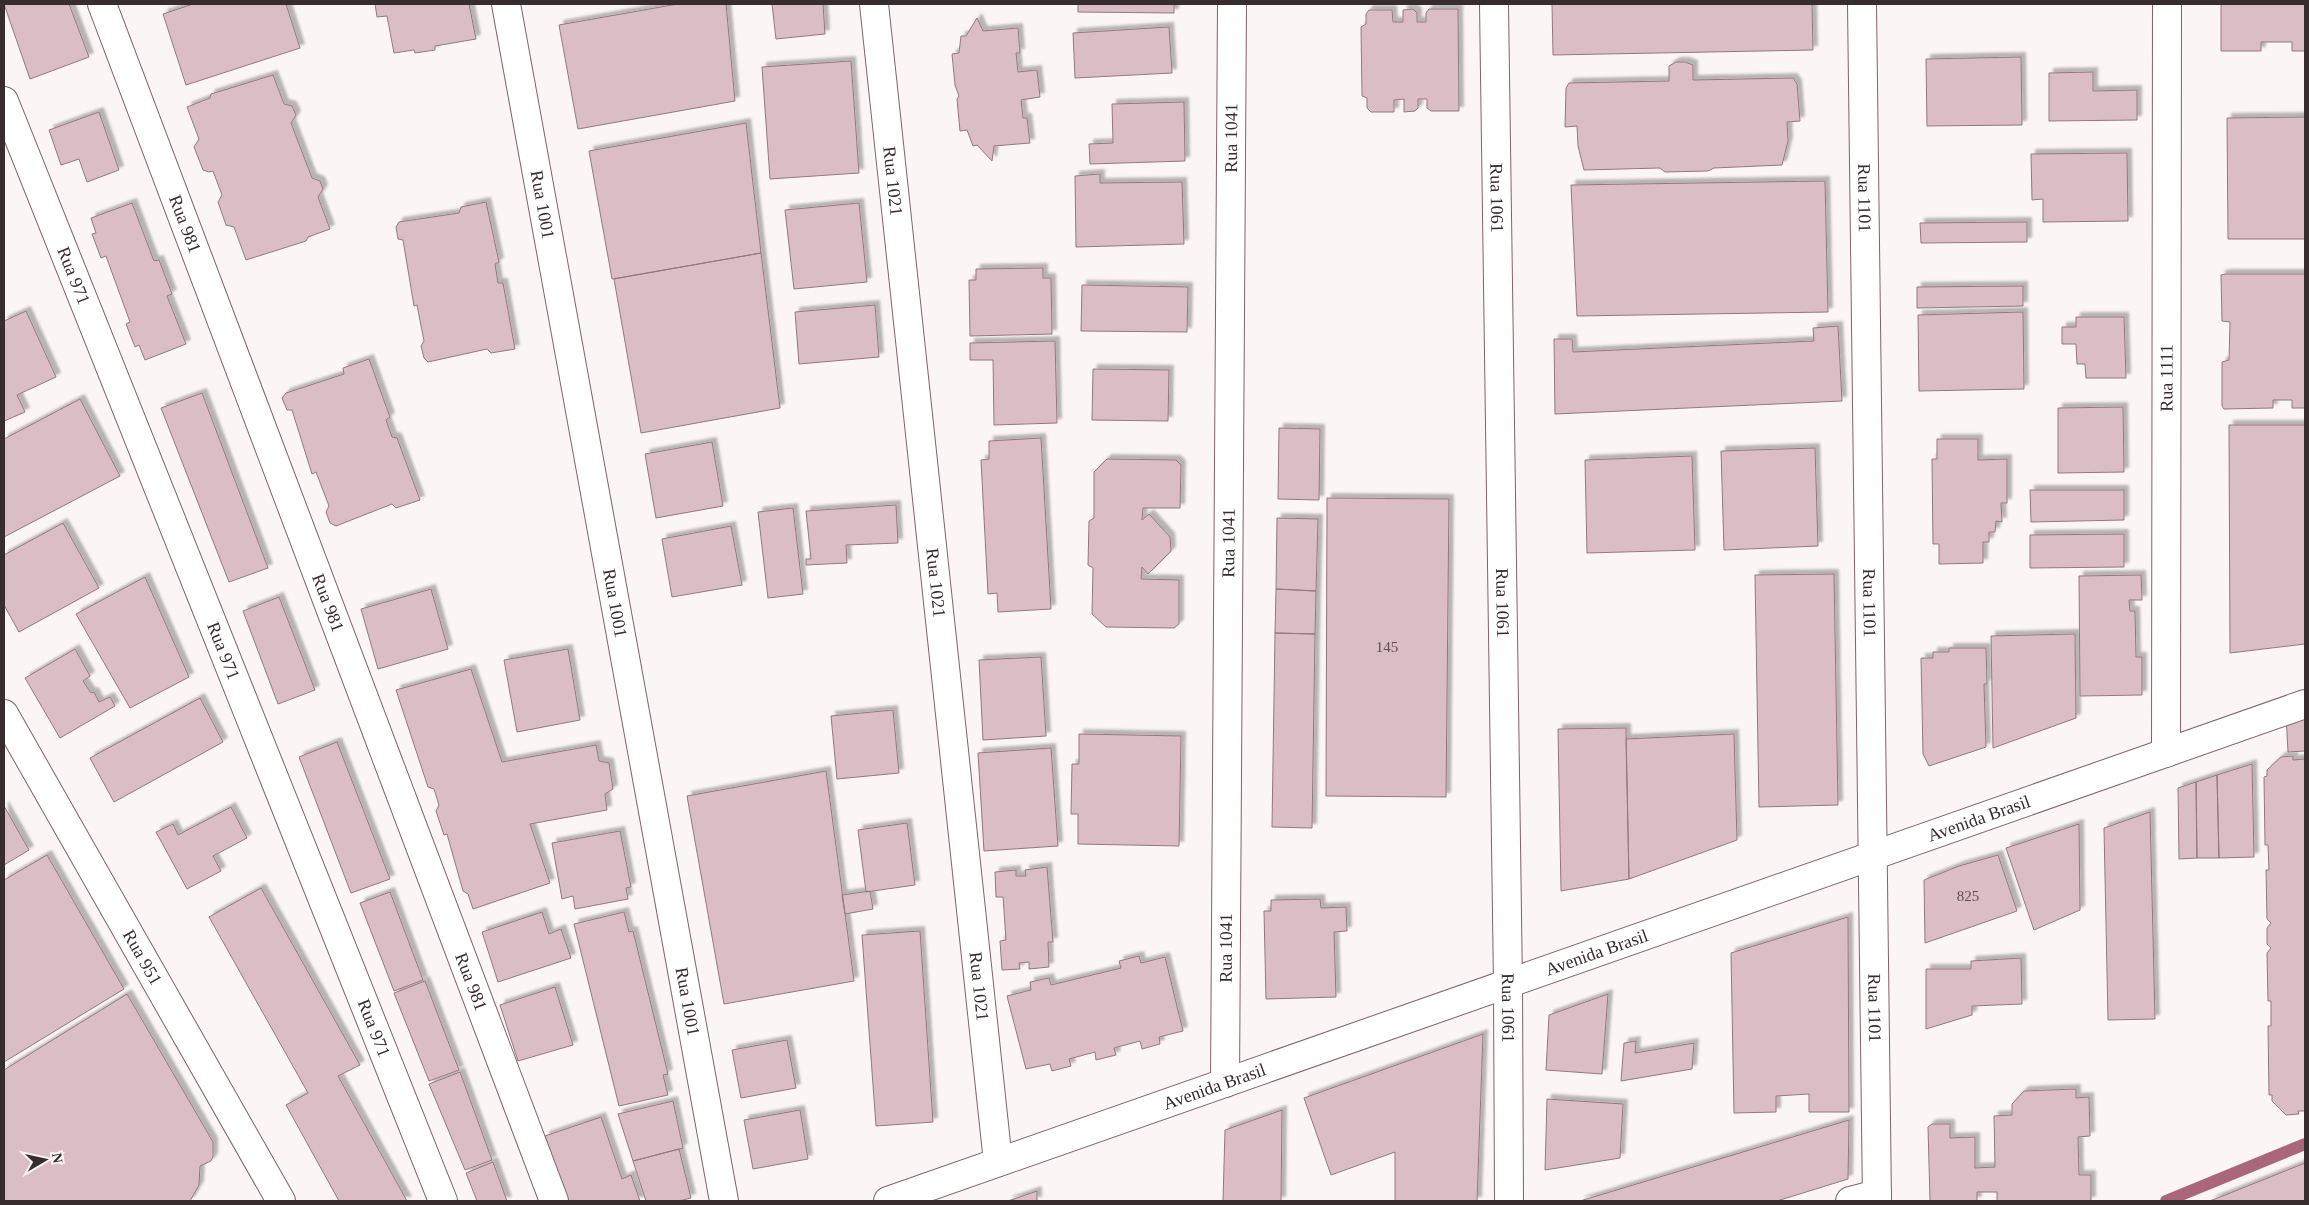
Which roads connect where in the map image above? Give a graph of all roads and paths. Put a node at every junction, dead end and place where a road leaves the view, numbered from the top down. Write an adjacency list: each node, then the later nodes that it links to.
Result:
1 (102, 4): 19 (street, Rua 981)
2 (506, 4): 20 (street, Rua 1001)
3 (874, 4): 15 (street, Rua 1021)
4 (1232, 4): 14 (street, Rua 1041)
5 (1494, 4): 13 (street, Rua 1061)
6 (1862, 4): 12 (street, Rua 1101)
7 (2167, 4): 11 (street, Rua 1111)
8 (4, 101): 18 (street, Rua 971)
9 (2305, 704): 11 (street, Avenida Brasil)
10 (4, 714): 17 (street, Rua 951)
11 (2166, 753): 12 (street, Avenida Brasil)
12 (1873, 854): 13 (street, Avenida Brasil); 16 (street, Rua 1101)
13 (1508, 984): 14 (street, Avenida Brasil); 22 (street, Rua 1061)
14 (1226, 1083): 15 (street, Avenida Brasil)
15 (998, 1162): 21 (street, Avenida Brasil)
16 (1877, 1198): 23 (street)
17 (280, 1201)
18 (443, 1201)
19 (554, 1201)
20 (724, 1201)
21 (888, 1201)
22 (1509, 1201)
23 (1850, 1201)

